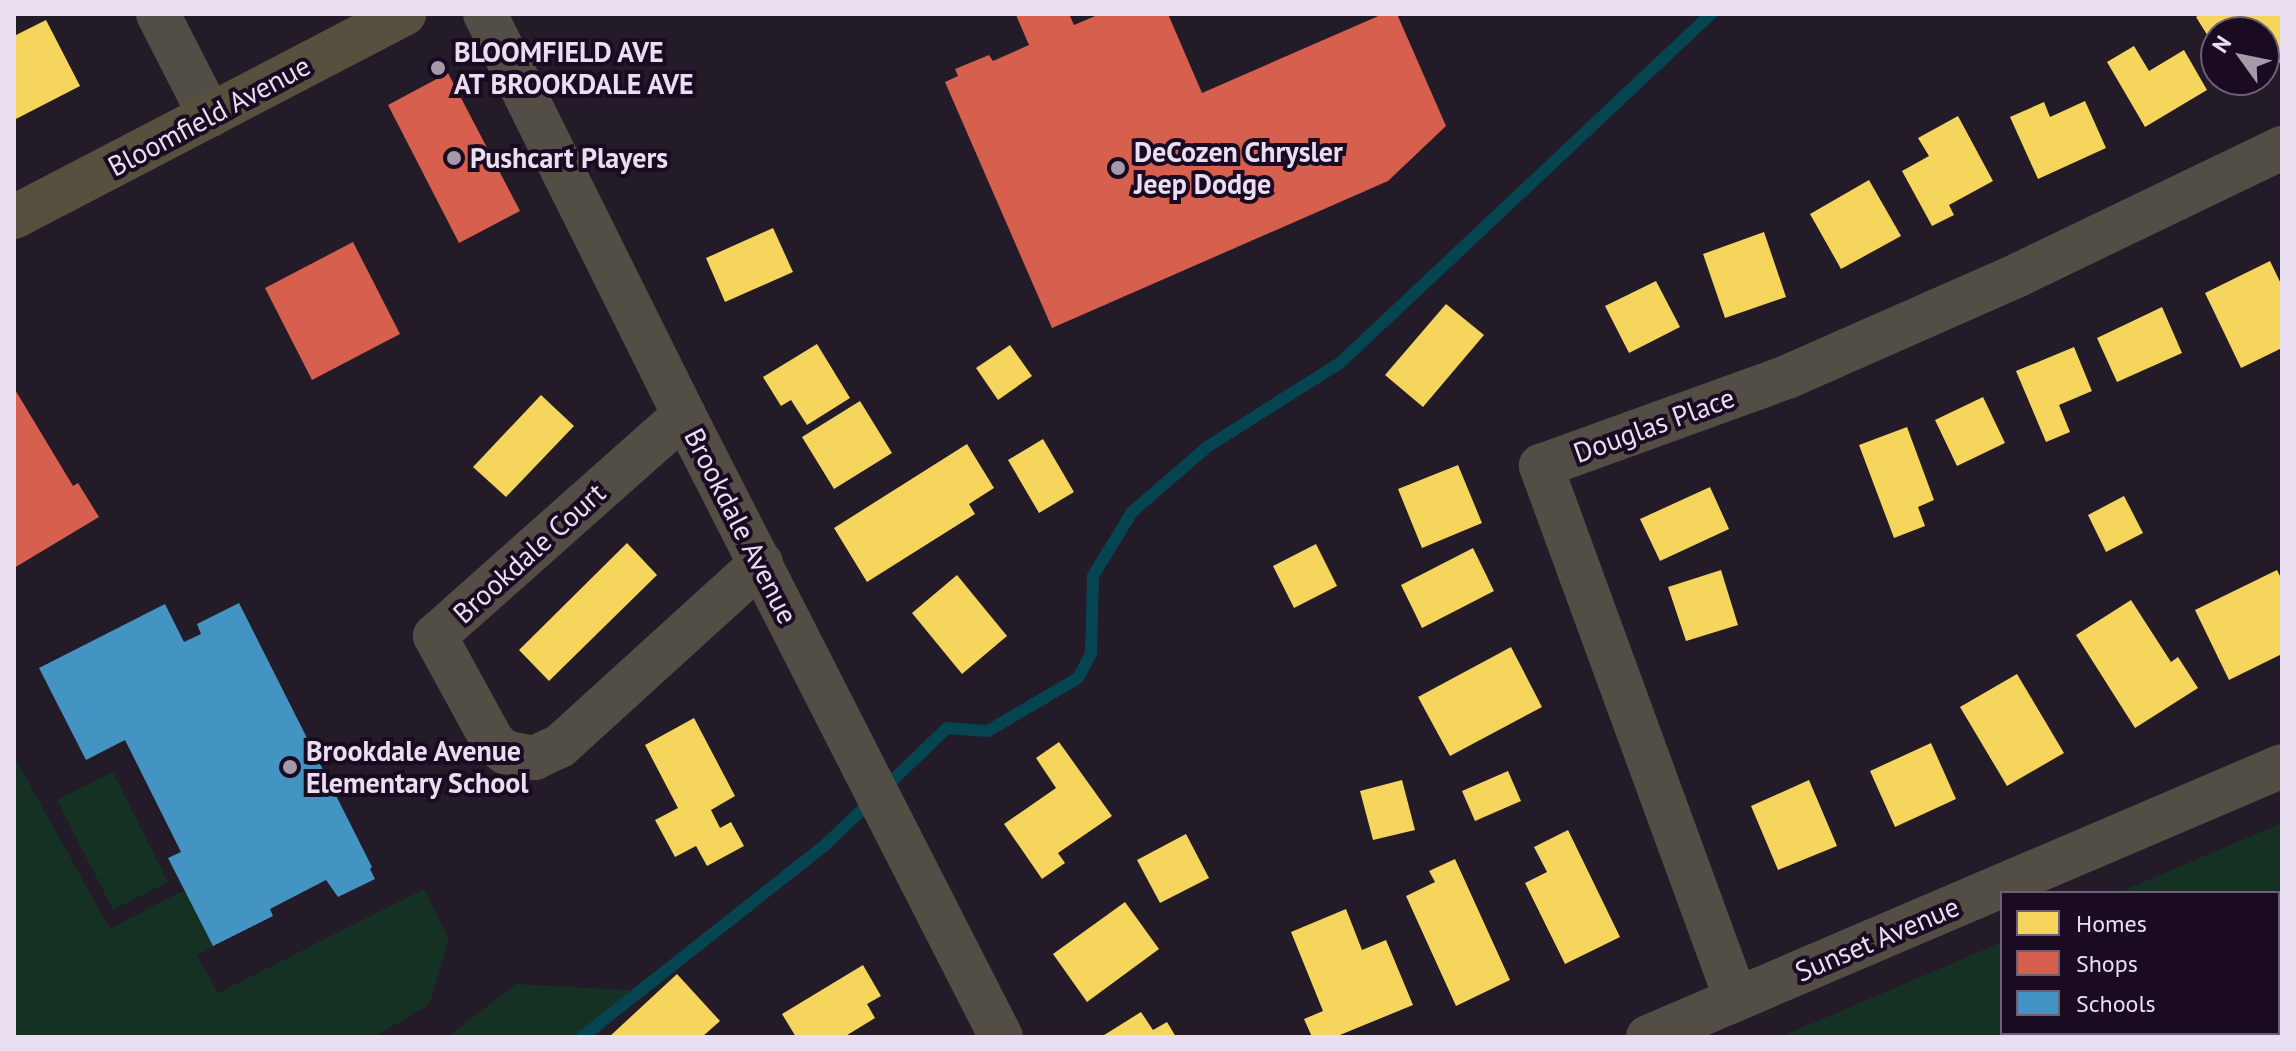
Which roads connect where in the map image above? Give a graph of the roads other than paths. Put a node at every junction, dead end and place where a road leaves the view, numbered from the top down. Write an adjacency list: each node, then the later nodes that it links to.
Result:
1 (158, 14): 4 (street)
2 (404, 14): 4 (main road, Bloomfield Avenue)
3 (485, 14): 7 (street, Brookdale Avenue)
4 (210, 116): 6 (main road, Bloomfield Avenue)
5 (2282, 148): 10 (street, Douglas Place)
6 (14, 217)
7 (684, 415): 8 (street, Brookdale Avenue); 8 (street, Brookdale Court)
8 (761, 563): 11 (street, Brookdale Avenue)
9 (2282, 766): 10 (street, Sunset Avenue)
10 (1736, 999): 12 (street, Sunset Avenue)
11 (1001, 1037)
12 (1648, 1037)

